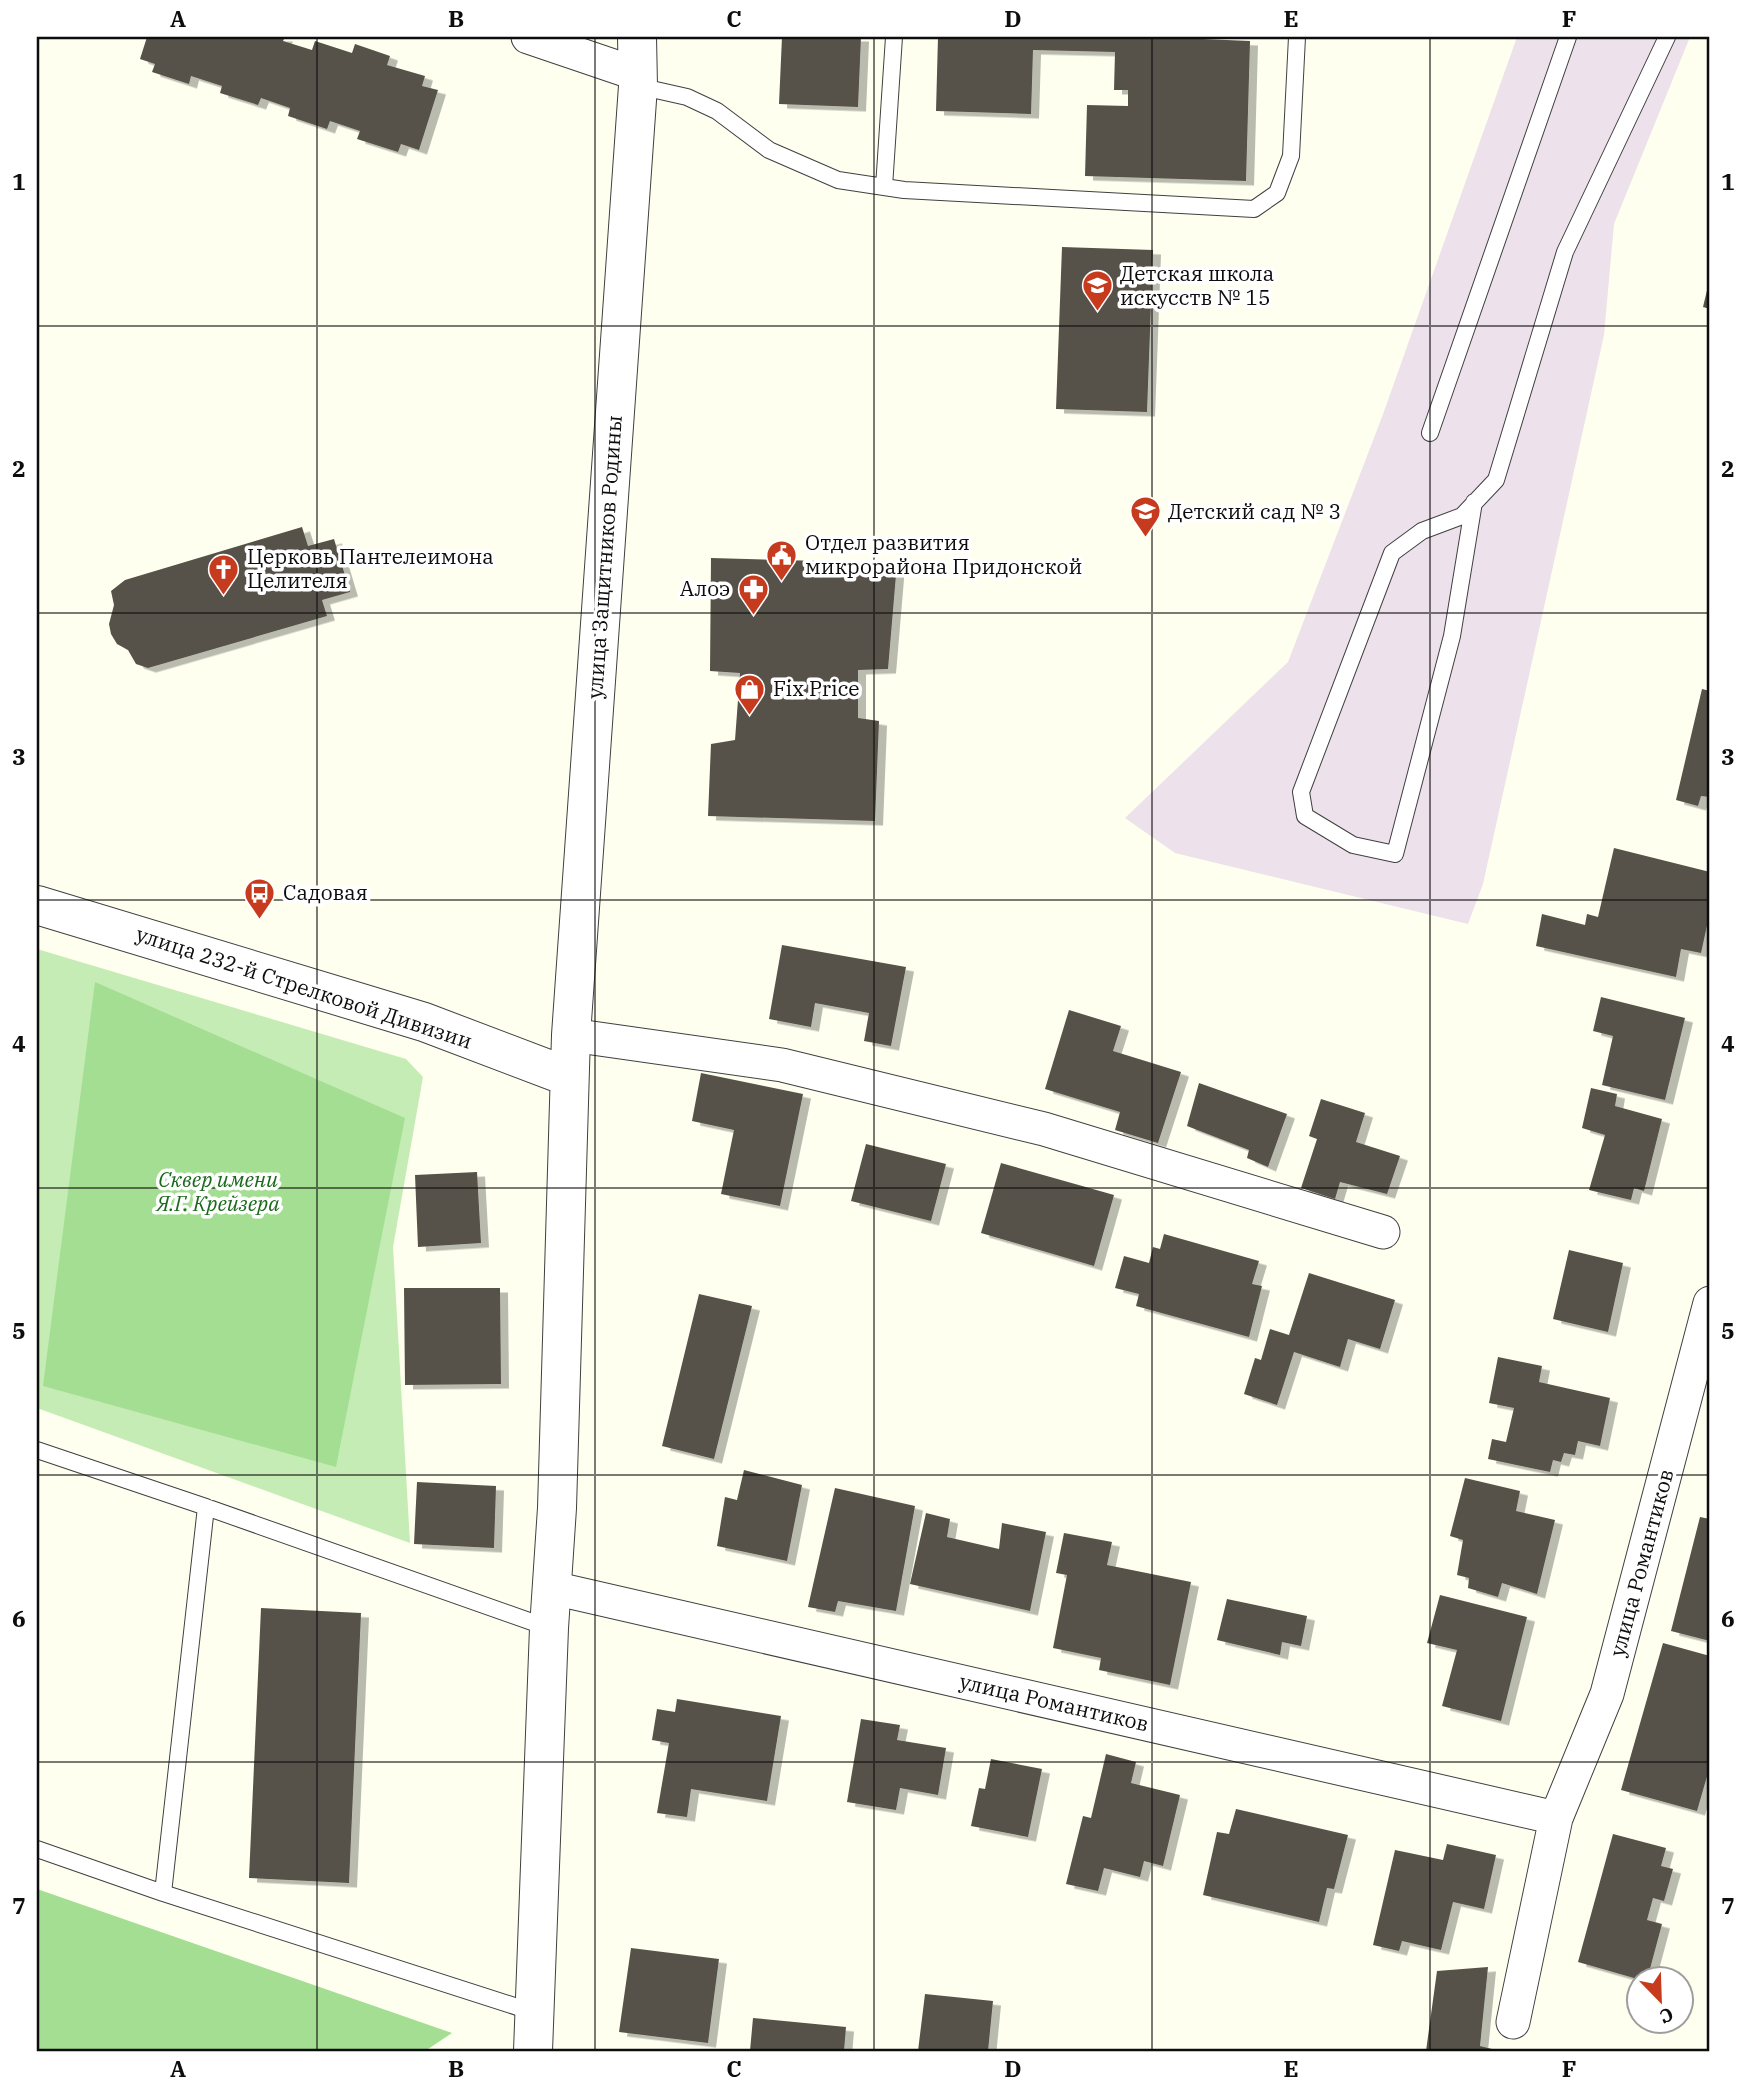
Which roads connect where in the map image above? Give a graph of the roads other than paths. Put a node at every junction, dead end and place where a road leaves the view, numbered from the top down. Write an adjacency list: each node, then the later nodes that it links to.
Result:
1 (528, 37): 7 (street)
2 (637, 37): 7 (street, улица Защитников Родины)
3 (894, 37): 8 (lane)
4 (1297, 37): 8 (lane)
5 (1568, 37): 9 (lane)
6 (1667, 37): 10 (lane)
7 (638, 80): 8 (lane); 12 (street, улица Защитников Родины)
8 (884, 187)
9 (1430, 433)
10 (1474, 502): 10 (lane)
11 (37, 905): 13 (street, улица 232-й Стрелковой Дивизии)
12 (572, 1035): 13 (street, улица Защитников Родины); 14 (street)
13 (569, 1077): 18 (street, улица Защитников Родины)
14 (1383, 1232)
15 (1710, 1303): 20 (street, улица Романтиков)
16 (37, 1450): 17 (lane)
17 (206, 1507): 19 (lane); 22 (lane)
18 (552, 1588): 19 (street, улица Защитников Родины); 20 (street, улица Романтиков)
19 (549, 1628): 23 (street, улица Защитников Родины)
20 (1556, 1818): 24 (street, улица Романтиков)
21 (37, 1849): 22 (lane)
22 (163, 1893): 23 (lane)
23 (536, 2012): 25 (street, улица Защитников Родины)
24 (1513, 2022)
25 (533, 2051)

